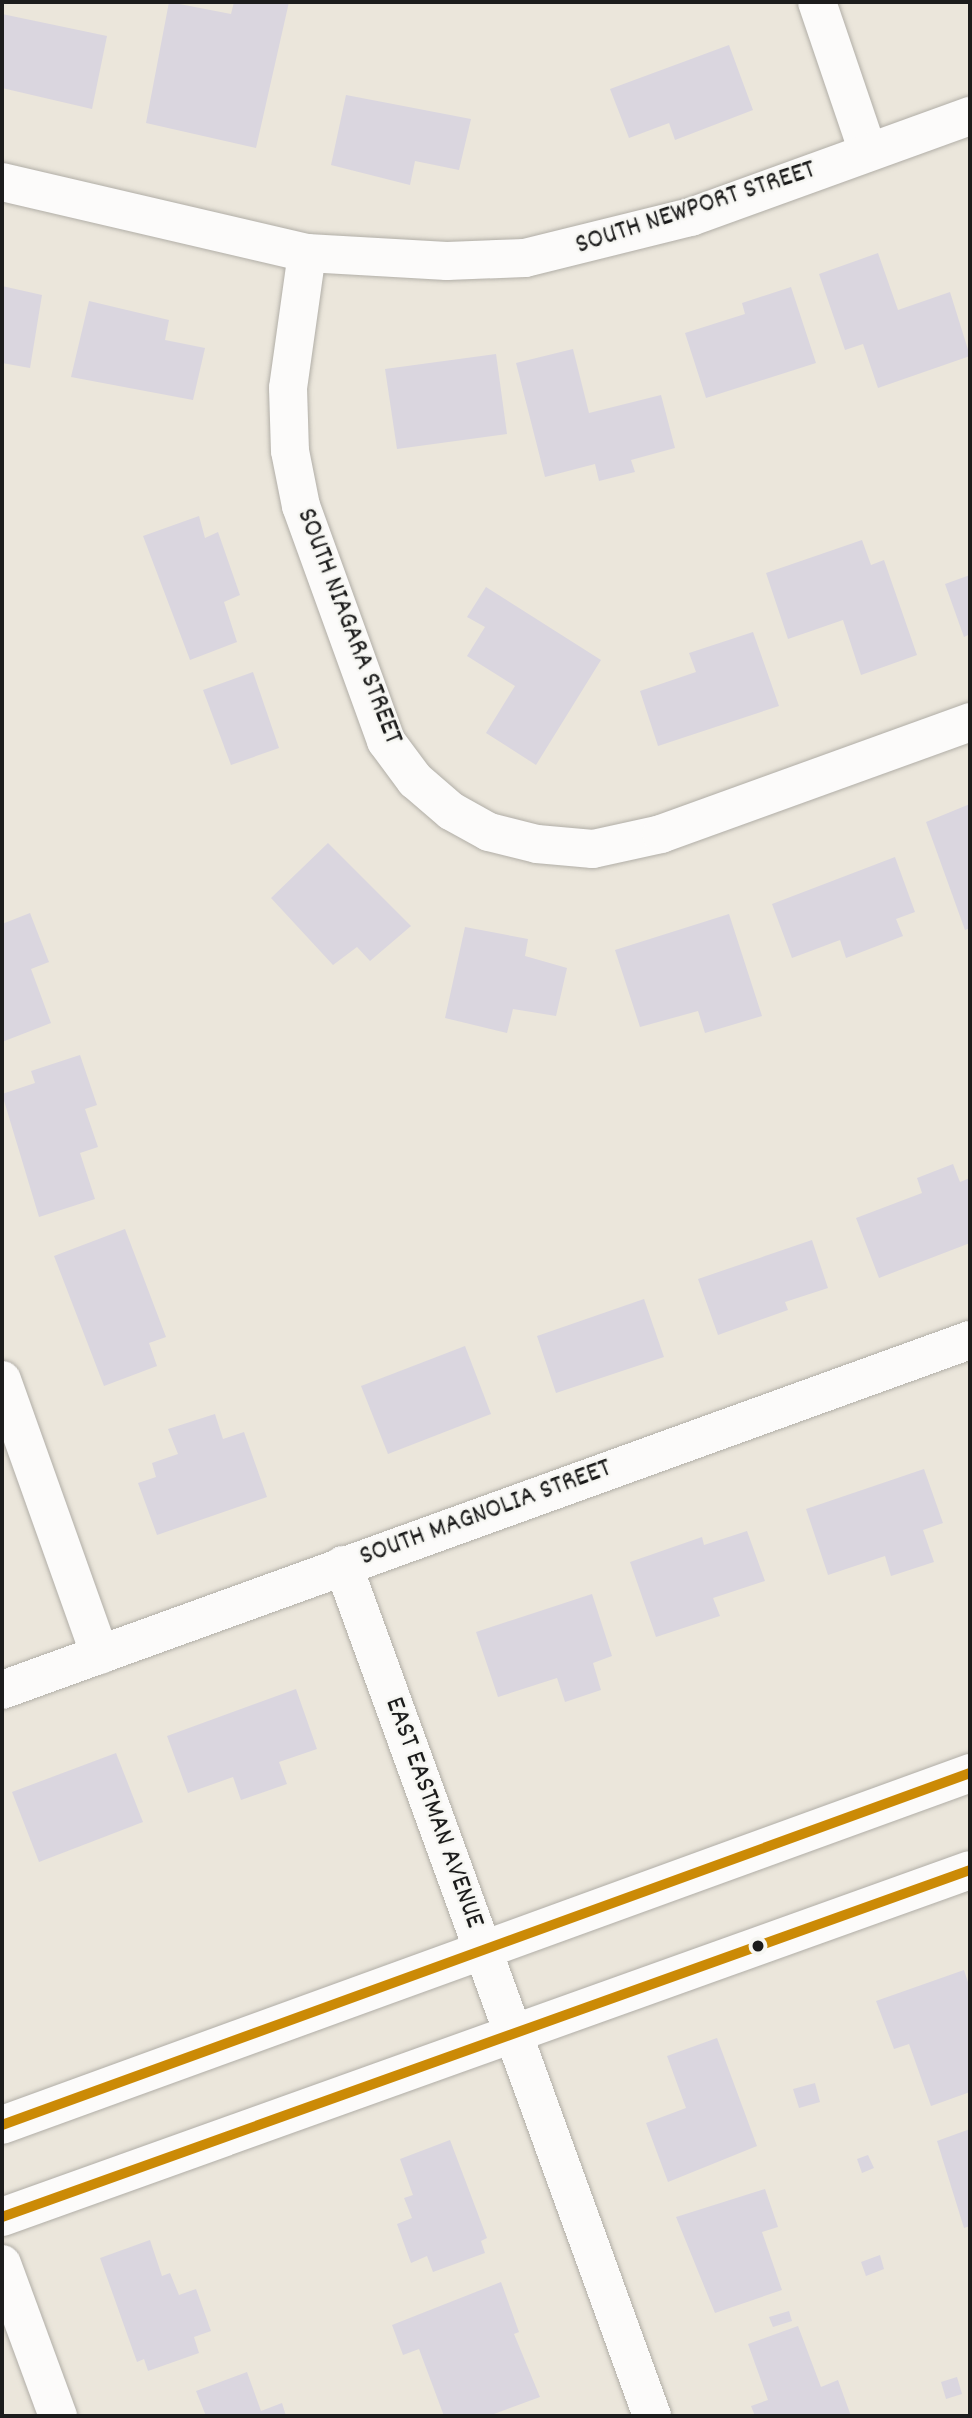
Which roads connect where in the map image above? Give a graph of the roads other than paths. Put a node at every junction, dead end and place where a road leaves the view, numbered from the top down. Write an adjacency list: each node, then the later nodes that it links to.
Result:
1 (817, 2): 3 (street)
2 (970, 116): 3 (street, SOUTH NEWPORT STREET)
3 (868, 152): 5 (street, SOUTH NEWPORT STREET)
4 (2, 182): 5 (street, SOUTH NEWPORT STREET)
5 (307, 253): 6 (street, SOUTH NIAGARA STREET)
6 (970, 722)
7 (970, 1339): 9 (street, SOUTH MAGNOLIA STREET)
8 (2, 1380): 10 (street)
9 (343, 1565): 10 (street, SOUTH MAGNOLIA STREET); 14 (street, EAST EASTMAN AVENUE)
10 (100, 1654): 11 (street, SOUTH MAGNOLIA STREET)
11 (2, 1690)
12 (970, 1773): 14 (street)
13 (970, 1870): 15 (street)
14 (482, 1949): 15 (street, EAST EASTMAN AVENUE); 16 (street)
15 (514, 2035): 17 (street); 20 (street, EAST EASTMAN AVENUE)
16 (2, 2125)
17 (2, 2217)
18 (2, 2264): 19 (street)
19 (58, 2416)
20 (652, 2416)

